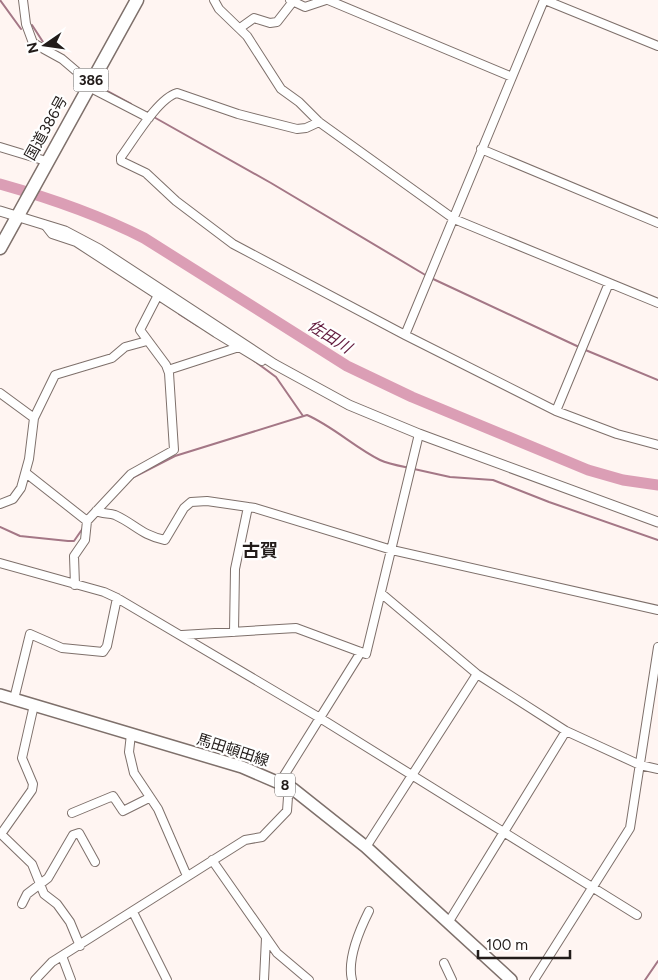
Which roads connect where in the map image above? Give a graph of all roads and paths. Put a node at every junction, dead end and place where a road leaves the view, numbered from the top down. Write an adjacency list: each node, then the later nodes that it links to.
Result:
1 (23, 0): 10 (street)
2 (137, 0): 10 (highway, 国道386号 / 386)
3 (214, 0): 7 (street)
4 (327, 0): 6 (street); 9 (street)
5 (544, 0): 8 (street); 9 (street)
6 (290, 2): 7 (street)
7 (240, 28): 12 (street)
8 (658, 46)
9 (512, 77): 14 (street)
10 (88, 84): 11 (street); 15 (highway, 国道386号 / 386)
11 (150, 116): 12 (street); 25 (street)
12 (318, 122): 18 (street)
13 (0, 147): 15 (street)
14 (481, 149): 18 (street); 19 (street)
15 (46, 162): 17 (highway, 国道386号 / 386)
16 (0, 211): 17 (street)
17 (17, 214): 20 (street); 21 (highway, 国道386号 / 386)
18 (454, 219): 22 (street); 25 (street)
19 (658, 223)
20 (45, 225): 23 (street); 28 (street)
21 (0, 248)
22 (609, 283): 24 (street); 31 (street)
23 (157, 297): 26 (street); 27 (street)
24 (658, 303)
25 (405, 335): 31 (street)
26 (147, 341): 29 (street); 32 (street)
27 (236, 348): 28 (street); 29 (street)
28 (279, 367): 33 (street)
29 (168, 370): 38 (street)
30 (0, 393): 32 (street)
31 (556, 411): 34 (street)
32 (34, 418): 35 (street)
33 (419, 434): 40 (street); 41 (street)
34 (658, 446)
35 (26, 473): 36 (street); 39 (street)
36 (0, 504)
37 (248, 507): 38 (street); 41 (street); 47 (street)
38 (96, 511): 39 (street)
39 (88, 521): 43 (street)
40 (658, 522)
41 (392, 550): 44 (street); 46 (street)
42 (0, 562): 43 (street)
43 (75, 585): 45 (street)
44 (382, 594): 50 (street); 51 (street)
45 (117, 598): 48 (street); 53 (street)
46 (658, 610)
47 (234, 632): 48 (street); 50 (street)
48 (182, 634): 55 (street)
49 (658, 647): 58 (street)
50 (361, 652): 55 (street)
51 (477, 674): 56 (street); 60 (street)
52 (0, 695): 53 (main road, 馬田頓田線 / 8)
53 (14, 699): 54 (main road, 馬田頓田線 / 8)
54 (34, 705): 57 (main road, 馬田頓田線 / 8); 66 (street)
55 (320, 718): 60 (street); 61 (street)
56 (566, 731): 58 (street); 65 (street)
57 (131, 734): 61 (main road, 馬田頓田線 / 8); 63 (street)
58 (640, 765): 59 (street); 72 (street)
59 (658, 769)
60 (413, 776): 65 (street); 67 (street)
61 (280, 782): 62 (main road, 馬田頓田線 / 8)
62 (293, 789): 67 (main road, 馬田頓田線 / 8); 68 (street)
63 (149, 798): 64 (street); 70 (street)
64 (72, 813)
65 (504, 832): 72 (street); 77 (street)
66 (1, 834): 71 (street)
67 (366, 847): 77 (main road, 馬田頓田線 / 8)
68 (212, 860): 70 (street); 78 (street)
69 (95, 862): 71 (street)
70 (187, 876): 75 (street)
71 (42, 884): 73 (street); 79 (street)
72 (593, 887): 76 (street); 90 (street)
73 (22, 904)
74 (369, 911): 87 (street)
75 (133, 912): 79 (street); 84 (street)
76 (637, 915)
77 (448, 922): 89 (main road, 馬田頓田線 / 8)
78 (266, 938): 85 (street); 86 (street)
79 (80, 946): 80 (street)
80 (62, 956): 82 (street); 83 (street)
81 (444, 963): 88 (street)
82 (35, 980)
83 (72, 980)
84 (167, 980)
85 (264, 980)
86 (310, 980)
87 (352, 980)
88 (452, 980)
89 (511, 980)
90 (534, 980)

